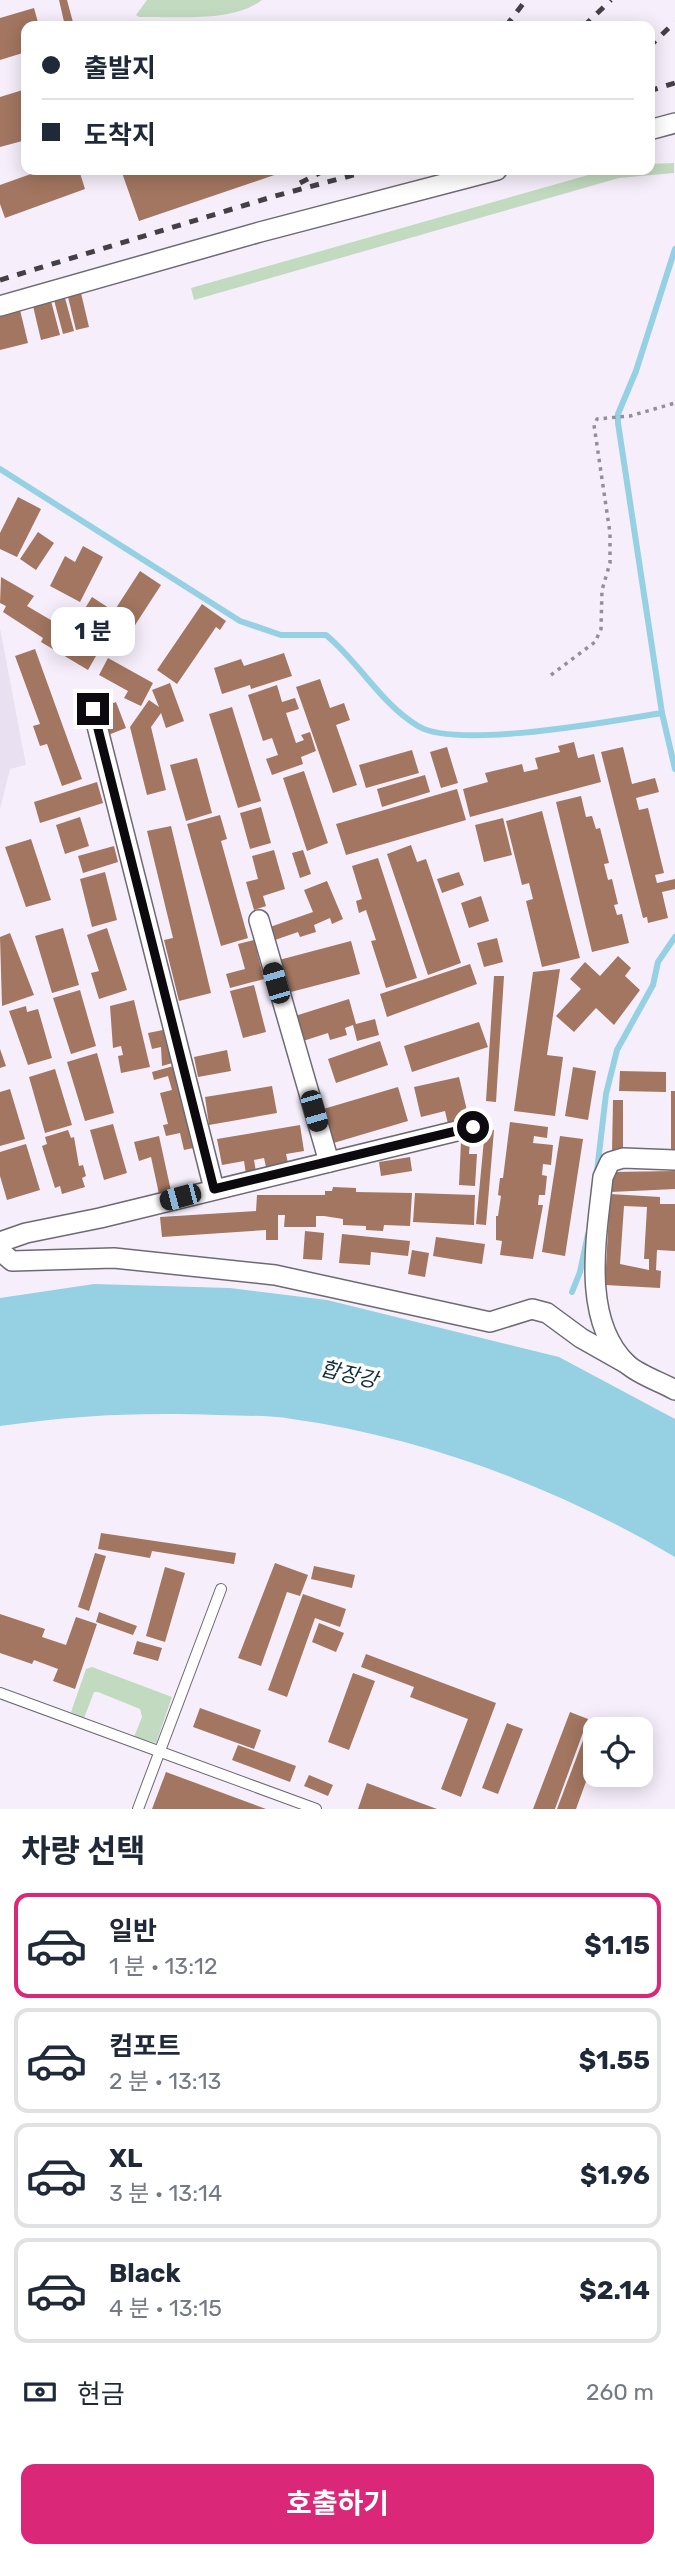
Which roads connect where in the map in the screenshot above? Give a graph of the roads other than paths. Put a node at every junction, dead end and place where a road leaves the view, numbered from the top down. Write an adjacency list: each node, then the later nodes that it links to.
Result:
1 (675, 123): 2 (street)
2 (655, 128)
3 (478, 175): 4 (street)
4 (0, 306)
5 (93, 709): 10 (street)
6 (259, 920): 9 (street)
7 (473, 1127): 9 (street)
8 (675, 1160): 13 (street)
9 (329, 1162): 10 (street)
10 (214, 1189): 11 (street)
11 (0, 1242)
12 (0, 1251): 13 (street)
13 (627, 1364): 14 (street)
14 (675, 1390)
15 (221, 1589): 17 (lane)
16 (0, 1693): 17 (lane)
17 (160, 1751): 18 (lane); 19 (lane)
18 (138, 1809)
19 (316, 1809)

